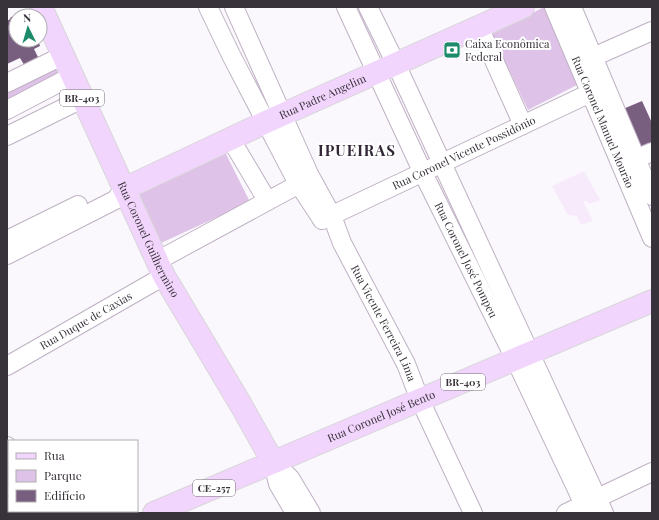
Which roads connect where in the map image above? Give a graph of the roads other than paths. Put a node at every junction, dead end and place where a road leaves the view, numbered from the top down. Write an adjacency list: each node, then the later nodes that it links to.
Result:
1 (41, 7): 13 (main road, Rua Coronel Guilhermino / BR-403)
2 (208, 7): 12 (street, Rua Vicente Ferreira Lima)
3 (234, 7): 11 (street, Rua Vicente Ferreira Lima)
4 (346, 7): 15 (street, Rua Coronel José Pompeu)
5 (368, 7): 15 (street, Rua Coronel José Pompeu)
6 (523, 7): 9 (main road, Rua Padre Angelim)
7 (554, 7): 14 (street, Rua Coronel Manuel Mourão)
8 (572, 7): 14 (street, Rua Coronel Manuel Mourão)
9 (479, 27): 15 (main road, Rua Padre Angelim); 22 (street)
10 (652, 31): 14 (street)
11 (252, 47): 12 (street); 21 (street, Rua Vicente Ferreira Lima)
12 (231, 55): 21 (street, Rua Vicente Ferreira Lima)
13 (62, 56): 16 (main road, Rua Coronel Guilhermino / BR-403); 17 (street)
14 (586, 61): 18 (street, Rua Coronel Manuel Mourão)
15 (387, 68): 21 (main road, Rua Padre Angelim); 26 (street, Rua Coronel José Pompeu); 27 (street, Rua Coronel José Pompeu)
16 (72, 76): 19 (main road, Rua Coronel Guilhermino / BR-403); 20 (street)
17 (7, 83)
18 (598, 89): 22 (street, Rua Coronel Vicente Possidônio); 25 (street, Rua Coronel Manuel Mourão)
19 (82, 99): 23 (street); 29 (main road, Rua Coronel Guilhermino / BR-403)
20 (7, 110): 23 (street)
21 (274, 118): 24 (main road, Rua Padre Angelim); 28 (street, Rua Vicente Ferreira Lima); 32 (street, Rua Vicente Ferreira Lima)
22 (523, 125): 26 (street, Rua Coronel Vicente Possidônio)
23 (13, 133)
24 (230, 138): 29 (main road, Rua Padre Angelim); 31 (street)
25 (636, 159): 30 (street, Rua Coronel Manuel Mourão); 33 (street, Rua Coronel Manuel Mourão)
26 (442, 164): 27 (street, Rua Coronel Vicente Possidônio); 38 (street, Rua Coronel José Pompeu)
27 (423, 173): 32 (street, Rua Coronel Vicente Possidônio); 38 (street, Rua Coronel José Pompeu)
28 (299, 184): 31 (street, Rua Duque de Caxias); 32 (street, Rua Vicente Ferreira Lima)
29 (124, 189): 34 (street, Rua Padre Angelim); 36 (main road, Rua Coronel Guilhermino / BR-403)
30 (652, 196)
31 (267, 200): 36 (street, Rua Duque de Caxias)
32 (327, 218): 40 (street, Rua Vicente Ferreira Lima)
33 (652, 238)
34 (18, 240): 35 (street, Rua Padre Angelim)
35 (7, 255)
36 (160, 268): 39 (street, Rua Duque de Caxias); 41 (main road, Rua Coronel Guilhermino / BR-403)
37 (652, 301): 38 (main road, Rua Coronel José Bento / BR-403)
38 (523, 356): 40 (main road, Rua Coronel José Bento / BR-403); 44 (street, Rua Coronel José Pompeu)
39 (7, 366)
40 (420, 400): 41 (main road, Rua Coronel José Bento / BR-403); 48 (street, Rua Vicente Ferreira Lima)
41 (273, 462): 45 (main road, Rua Coronel José Bento / CE-257); 46 (street, Rua Coronel Guilhermino); 47 (street, Rua Coronel Guilhermino)
42 (652, 472): 44 (street)
43 (652, 482): 44 (street)
44 (594, 508): 49 (street)
45 (154, 513)
46 (295, 513)
47 (311, 513)
48 (473, 513)
49 (566, 513)

